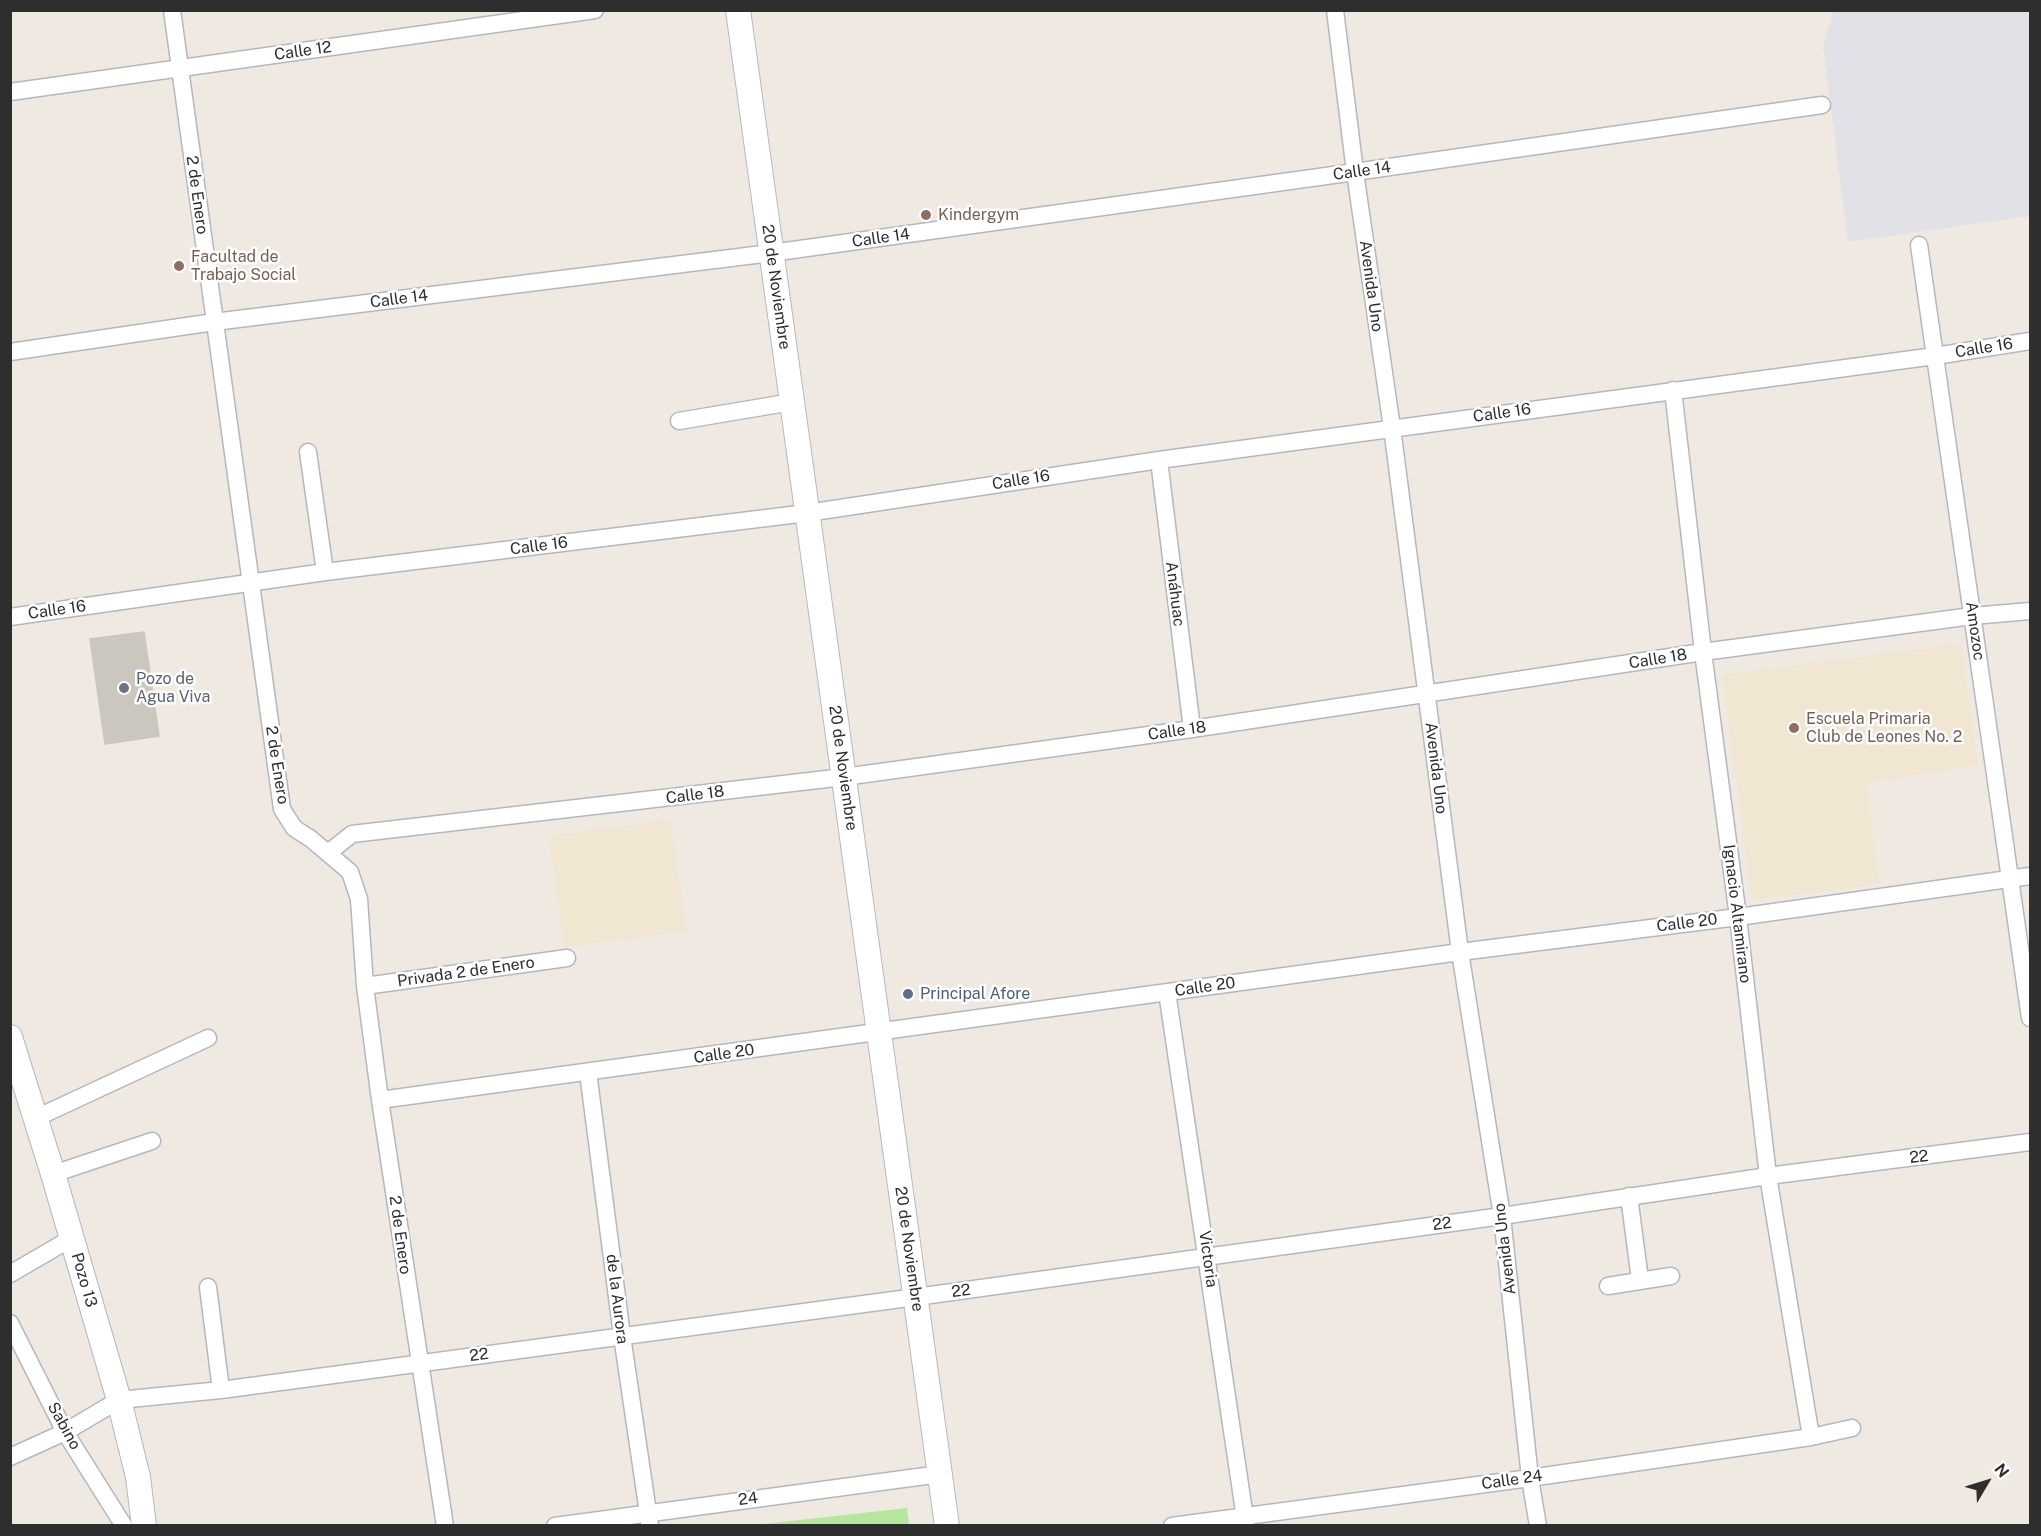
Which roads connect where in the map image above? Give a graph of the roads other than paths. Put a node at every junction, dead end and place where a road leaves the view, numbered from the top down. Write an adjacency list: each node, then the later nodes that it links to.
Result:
1 (172, 10): 5 (street, 2 de Enero)
2 (595, 10): 5 (street, Calle 12)
3 (738, 10): 10 (main road, 20 de Noviembre)
4 (1335, 10): 8 (street, Avenida Uno)
5 (180, 68): 6 (street, Calle 12); 11 (street, 2 de Enero)
6 (10, 92)
7 (1822, 105): 8 (street, Calle 14)
8 (1355, 172): 10 (street, Calle 14); 18 (street, Avenida Uno)
9 (1919, 245): 14 (street, Amozoc)
10 (771, 253): 11 (street, Calle 14); 16 (main road, 20 de Noviembre)
11 (214, 322): 13 (street, Calle 14); 23 (street, 2 de Enero)
12 (2031, 341): 14 (street, Calle 16)
13 (10, 352)
14 (1935, 356): 15 (street, Calle 16); 25 (street, Amozoc)
15 (1672, 390): 18 (street, Calle 16); 27 (street, Ignacio Altamirano)
16 (792, 402): 17 (street); 21 (main road, 20 de Noviembre)
17 (679, 421)
18 (1392, 428): 20 (street, Calle 16); 28 (street, Avenida Uno)
19 (308, 452): 22 (street)
20 (1159, 459): 21 (street, Calle 16); 29 (street, Anáhuac)
21 (807, 513): 22 (street, Calle 16); 30 (main road, 20 de Noviembre)
22 (325, 572): 23 (street, Calle 16)
23 (251, 582): 26 (street, Calle 16); 31 (street, 2 de Enero)
24 (2031, 611): 25 (street, Calle 18)
25 (1972, 615): 27 (street, Calle 18); 33 (street, Amozoc)
26 (10, 617)
27 (1704, 652): 28 (street, Calle 18); 34 (street, Ignacio Altamirano)
28 (1427, 695): 29 (street, Calle 18); 35 (street, Avenida Uno)
29 (1192, 729): 30 (street, Calle 18)
30 (844, 777): 31 (street, Calle 18); 40 (main road, 20 de Noviembre)
31 (328, 853): 37 (street, 2 de Enero)
32 (2031, 876): 33 (street, Calle 20)
33 (2010, 879): 34 (street, Calle 20); 39 (street, Amozoc)
34 (1738, 917): 35 (street, Calle 20); 49 (street, Ignacio Altamirano)
35 (1460, 952): 38 (street, Calle 20); 51 (street, Avenida Uno)
36 (567, 958): 37 (street, Privada 2 de Enero)
37 (364, 986): 44 (street, 2 de Enero)
38 (1167, 992): 40 (street, Calle 20); 53 (street, Victoria)
39 (2031, 1018)
40 (879, 1032): 43 (street, Calle 20); 59 (main road, 20 de Noviembre)
41 (10, 1037): 45 (main road, Pozo 13)
42 (208, 1038): 45 (street)
43 (588, 1072): 44 (street, Calle 20); 61 (street, de la Aurora)
44 (380, 1100): 62 (street, 2 de Enero)
45 (36, 1118): 48 (main road, Pozo 13)
46 (152, 1141): 48 (street)
47 (2031, 1142): 49 (street, 22)
48 (53, 1174): 52 (main road, Pozo 13)
49 (1768, 1176): 50 (street, 22); 67 (street, Ignacio Altamirano)
50 (1629, 1196): 51 (street, 22); 56 (street)
51 (1502, 1216): 53 (street, 22); 70 (street, Avenida Uno)
52 (72, 1238): 54 (street); 64 (main road, Pozo 13)
53 (1208, 1257): 59 (street, 22); 72 (street, Victoria)
54 (10, 1274)
55 (1671, 1276): 56 (street)
56 (1640, 1280): 57 (street)
57 (1608, 1286)
58 (208, 1287): 63 (street)
59 (916, 1297): 61 (street, 22); 69 (main road, 20 de Noviembre)
60 (10, 1323): 66 (street, Sabino)
61 (622, 1336): 62 (street, 22); 71 (street, de la Aurora)
62 (419, 1363): 63 (street, 22); 75 (street, 2 de Enero)
63 (221, 1390): 64 (street, 22)
64 (119, 1400): 66 (street, 22); 74 (main road, Pozo 13)
65 (1852, 1428): 67 (street, Calle 24)
66 (65, 1432): 68 (street, 22); 73 (street, Sabino)
67 (1811, 1437): 70 (street, Calle 24)
68 (10, 1457)
69 (940, 1474): 71 (street, 24); 77 (main road, 20 de Noviembre)
70 (1530, 1478): 72 (street, Calle 24); 79 (street, Avenida Uno)
71 (649, 1519): 76 (street, 24)
72 (1246, 1521): 78 (street, Calle 24)
73 (124, 1526)
74 (144, 1526)
75 (445, 1526)
76 (555, 1526)
77 (947, 1526)
78 (1172, 1526)
79 (1538, 1526)

